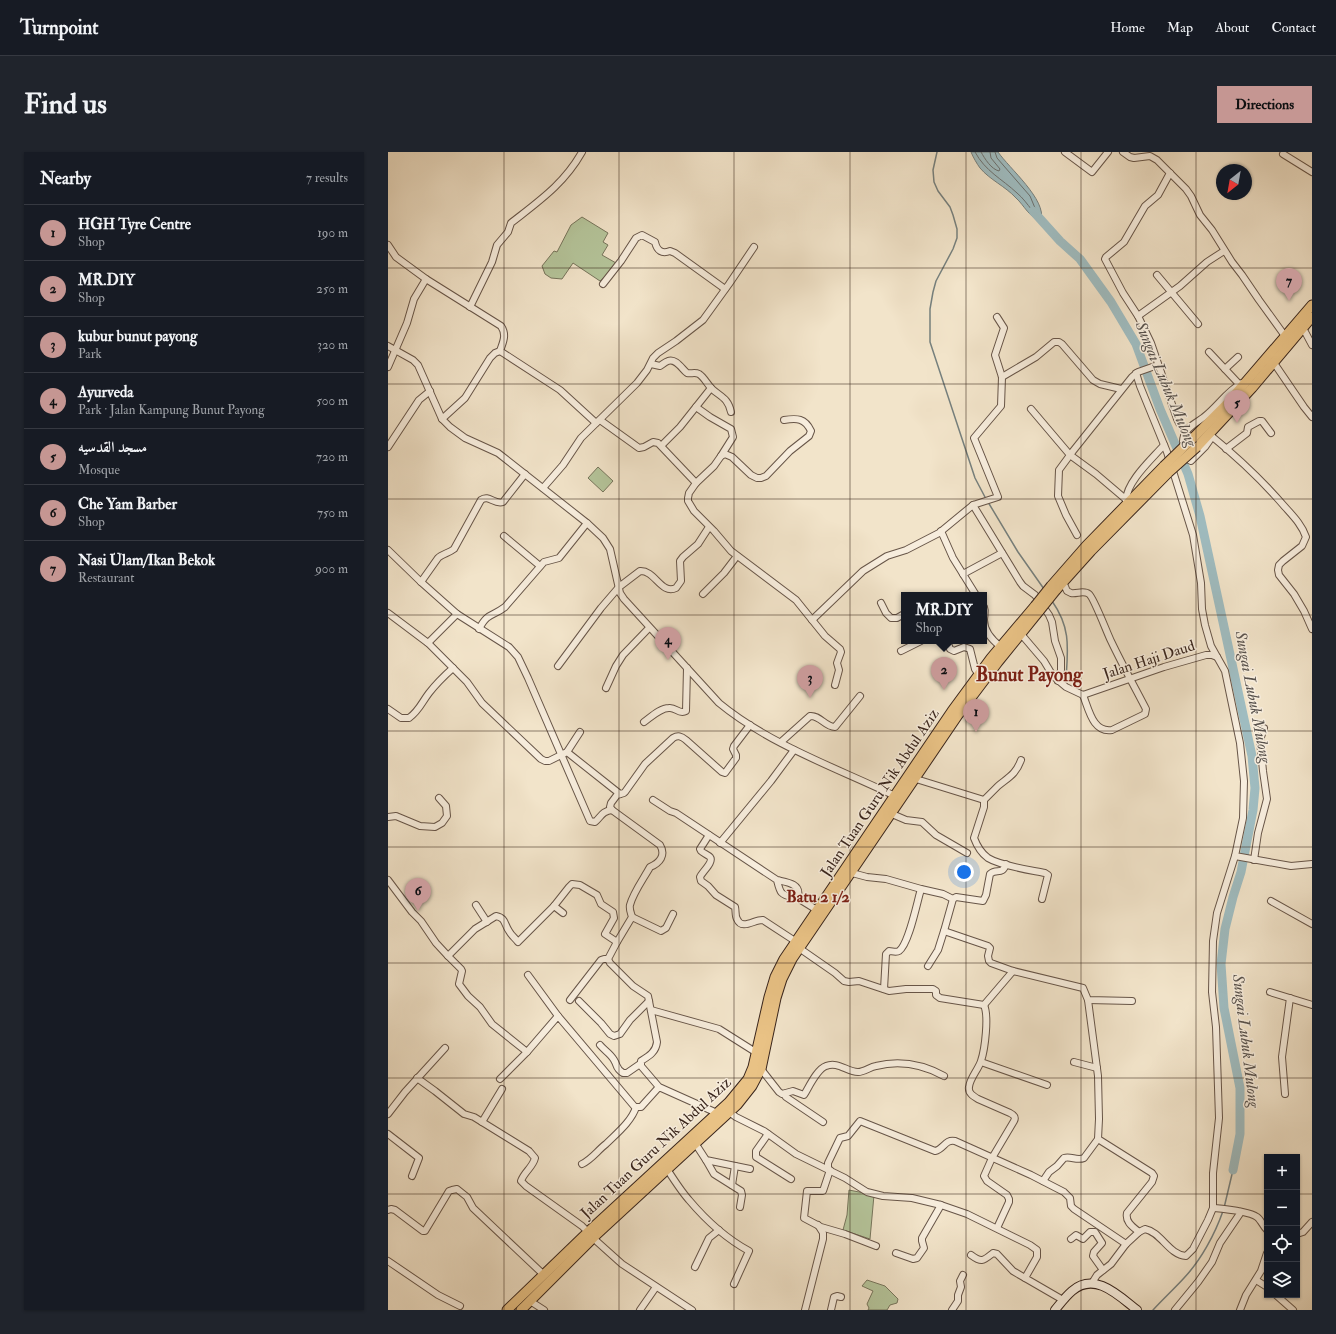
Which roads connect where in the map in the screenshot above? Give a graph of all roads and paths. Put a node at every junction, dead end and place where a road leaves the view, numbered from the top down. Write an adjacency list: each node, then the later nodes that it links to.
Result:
1 (582, 152): 18 (street)
2 (1065, 152): 3 (street)
3 (1108, 152)
4 (1123, 152): 5 (street)
5 (1146, 154): 8 (street)
6 (1283, 154): 7 (street)
7 (1312, 172)
8 (1170, 173): 11 (street); 19 (street)
9 (388, 245): 13 (street)
10 (754, 247): 15 (street)
11 (1224, 251): 16 (street); 24 (street)
12 (1157, 275): 16 (street)
13 (426, 279): 18 (street); 27 (street)
14 (603, 284): 15 (street)
15 (725, 289): 32 (street)
16 (1172, 292): 19 (street); 22 (street)
17 (1312, 305): 24 (main road, Jalan Tuan Guru Nik Abdul Aziz)
18 (470, 307): 28 (street)
19 (1138, 316): 33 (street)
20 (997, 317): 37 (street)
21 (1312, 317): 23 (main road, Jalan Tuan Guru Nik Abdul Aziz)
22 (1198, 324)
23 (1303, 328): 25 (street); 31 (main road, Jalan Tuan Guru Nik Abdul Aziz)
24 (1286, 336): 38 (main road, Jalan Tuan Guru Nik Abdul Aziz)
25 (1312, 345)
26 (388, 346): 27 (street)
27 (396, 350): 34 (street); 42 (street)
28 (500, 351): 47 (street); 49 (street)
29 (1209, 352): 35 (street)
30 (1238, 357): 35 (street)
31 (1274, 363): 46 (street); 52 (main road, Jalan Tuan Guru Nik Abdul Aziz)
32 (651, 364): 40 (street); 49 (street)
33 (1156, 366): 36 (street); 50 (street)
34 (388, 367)
35 (1225, 369): 39 (street)
36 (1137, 373): 41 (street); 55 (street)
37 (1002, 377): 41 (street); 65 (street)
38 (1249, 379): 39 (street); 53 (main road, Jalan Tuan Guru Nik Abdul Aziz)
39 (1239, 384): 50 (street)
40 (711, 388): 43 (street); 45 (street)
41 (1121, 390): 58 (street)
42 (430, 391): 47 (street); 56 (street)
43 (696, 407): 54 (street); 59 (street)
44 (1030, 409): 58 (street)
45 (731, 412)
46 (1312, 417)
47 (442, 419): 61 (street)
48 (784, 420): 59 (street)
49 (598, 421): 54 (street); 63 (street)
50 (1187, 430): 52 (street)
51 (1271, 433): 57 (street)
52 (1210, 436): 53 (main road, Jalan Tuan Guru Nik Abdul Aziz); 57 (street)
53 (1195, 443): 60 (main road, Jalan Tuan Guru Nik Abdul Aziz, bridge)
54 (662, 445): 62 (street)
55 (1164, 445): 64 (street); 100 (street)
56 (388, 447)
57 (1226, 449): 72 (street)
58 (1070, 455): 64 (street); 69 (street)
59 (721, 456): 62 (street)
60 (1166, 469): 64 (main road, Jalan Tuan Guru Nik Abdul Aziz); 79 (main road, Jalan Tuan Guru Nik Abdul Aziz)
61 (525, 474): 63 (street); 78 (street)
62 (696, 483): 67 (street)
63 (543, 488): 66 (street)
64 (1127, 501): 81 (main road, Jalan Tuan Guru Nik Abdul Aziz)
65 (973, 505): 68 (street); 74 (street)
66 (587, 523): 76 (street); 80 (street)
67 (710, 527): 75 (street); 80 (street)
68 (941, 531): 77 (street); 89 (street)
69 (1077, 535)
70 (504, 536): 76 (street)
71 (1312, 540): 72 (street)
72 (1305, 542): 91 (street)
73 (388, 550): 78 (street)
74 (1002, 552): 77 (street); 106 (street)
75 (737, 556): 83 (street); 89 (street)
76 (540, 566): 92 (street)
77 (963, 574): 82 (street)
78 (420, 582): 87 (street)
79 (1063, 582): 81 (main road, Jalan Tuan Guru Nik Abdul Aziz); 105 (street)
80 (619, 588): 90 (street); 101 (street)
81 (1053, 588): 85 (main road, Jalan Tuan Guru Nik Abdul Aziz, bridge)
82 (973, 592)
83 (703, 594)
84 (881, 603): 88 (street)
85 (1037, 608): 94 (main road, Jalan Tuan Guru Nik Abdul Aziz); 98 (main road, Jalan Tuan Guru Nik Abdul Aziz)
86 (388, 613): 95 (street)
87 (457, 614): 92 (street); 95 (street)
88 (901, 616)
89 (812, 620): 107 (street)
90 (650, 628): 103 (street); 108 (street)
91 (1312, 628)
92 (479, 629): 120 (street)
93 (987, 629): 98 (street)
94 (1021, 634): 106 (street); 112 (main road, Jalan Tuan Guru Nik Abdul Aziz)
95 (428, 643): 102 (street)
96 (915, 644): 99 (street)
97 (948, 644): 104 (street)
98 (1001, 647): 104 (main road, Jalan Tuan Guru Nik Abdul Aziz)
99 (901, 651)
100 (1217, 657): 105 (street, Jalan Haji Daud); 134 (street)
101 (558, 666)
102 (453, 668): 111 (street); 120 (street)
103 (687, 668): 113 (street); 115 (street)
104 (979, 675): 114 (main road, Jalan Tuan Guru Nik Abdul Aziz)
105 (1130, 678): 109 (street, Jalan Haji Daud); 109 (street)
106 (1058, 681): 109 (street)
107 (835, 685)
108 (606, 688)
109 (1083, 695)
110 (860, 696): 118 (street)
111 (388, 708)
112 (956, 719): 114 (main road); 122 (main road, Jalan Tuan Guru Nik Abdul Aziz)
113 (644, 722)
114 (946, 722): 124 (main road, Jalan Tuan Guru Nik Abdul Aziz)
115 (750, 725): 118 (street); 123 (street)
116 (1264, 728): 135 (street)
117 (580, 732): 120 (street)
118 (781, 742): 119 (street)
119 (794, 750): 124 (street); 132 (street)
120 (565, 753): 123 (street); 128 (street)
121 (1021, 760): 127 (street)
122 (916, 779): 127 (street); 129 (main road, Jalan Tuan Guru Nik Abdul Aziz)
123 (620, 794): 128 (street)
124 (895, 796): 148 (main road, Jalan Tuan Guru Nik Abdul Aziz)
125 (439, 798): 130 (street)
126 (653, 800): 131 (street)
127 (984, 800): 136 (street)
128 (612, 810): 151 (street)
129 (892, 814): 133 (street); 138 (main road, Jalan Tuan Guru Nik Abdul Aziz)
130 (388, 817)
131 (708, 835): 132 (street); 156 (street)
132 (720, 843): 140 (street)
133 (967, 853)
134 (1236, 856): 135 (street); 217 (street)
135 (1253, 859): 137 (street)
136 (1006, 864): 143 (street); 144 (street)
137 (1312, 864)
138 (852, 872): 141 (street); 156 (main road, Jalan Tuan Guru Nik Abdul Aziz)
139 (388, 880): 157 (street)
140 (777, 880): 142 (street); 142 (street)
141 (920, 889): 143 (street); 162 (street)
142 (796, 897): 148 (street)
143 (953, 899): 154 (street)
144 (1042, 899)
145 (1271, 901): 153 (street)
146 (476, 906): 152 (street)
147 (554, 906): 149 (street); 152 (street); 155 (street)
148 (817, 910): 156 (main road, Jalan Tuan Guru Nik Abdul Aziz)
149 (563, 914)
150 (674, 914): 151 (street)
151 (632, 917): 155 (street)
152 (487, 922): 157 (street)
153 (1312, 924)
154 (944, 931): 159 (street); 160 (street)
155 (617, 942): 158 (street)
156 (797, 944): 162 (street); 177 (main road, Jalan Tuan Guru Nik Abdul Aziz); 183 (main road, Jalan Tuan Guru Nik Abdul Aziz)
157 (448, 956): 176 (street)
158 (608, 958): 165 (street); 168 (street)
159 (928, 966)
160 (1013, 972): 166 (street); 171 (street)
161 (528, 975): 173 (street)
162 (884, 989): 171 (street)
163 (1270, 992): 164 (street)
164 (1290, 998): 170 (street); 192 (street)
165 (570, 1000)
166 (1088, 1000): 169 (street); 182 (street)
167 (579, 1001): 168 (street)
168 (649, 1001): 172 (street)
169 (1132, 1001)
170 (1311, 1003)
171 (984, 1005): 178 (street)
172 (651, 1010): 177 (street); 180 (street)
173 (558, 1016): 176 (street); 184 (street)
174 (600, 1045): 181 (street)
175 (445, 1048): 186 (street)
176 (527, 1052): 187 (street)
177 (757, 1053): 195 (main road, Jalan Tuan Guru Nik Abdul Aziz)
178 (981, 1062): 188 (street); 203 (street)
179 (1074, 1062): 182 (street)
180 (640, 1064): 181 (street); 189 (street)
181 (617, 1068): 184 (street)
182 (1097, 1068): 201 (street)
183 (761, 1069): 191 (street); 194 (main road, Jalan Tuan Guru Nik Abdul Aziz)
184 (608, 1076): 193 (street)
185 (944, 1076): 191 (street)
186 (417, 1078): 196 (street); 197 (street)
187 (500, 1079)
188 (1047, 1085)
189 (659, 1087): 193 (street); 195 (street)
190 (502, 1089): 197 (street)
191 (784, 1094): 198 (street)
192 (1285, 1094)
193 (636, 1108): 205 (street)
194 (729, 1112): 200 (street); 202 (main road, Jalan Tuan Guru Nik Abdul Aziz)
195 (717, 1113): 214 (main road, Jalan Tuan Guru Nik Abdul Aziz)
196 (388, 1114)
197 (482, 1122): 227 (street)
198 (823, 1122)
199 (388, 1134): 210 (street)
200 (768, 1134): 209 (street); 211 (street)
201 (1098, 1139): 212 (street); 225 (street)
202 (695, 1143): 204 (street); 207 (main road, Jalan Tuan Guru Nik Abdul Aziz)
203 (992, 1158): 209 (street); 212 (street); 223 (street)
204 (706, 1160): 206 (street); 213 (street)
205 (582, 1164)
206 (735, 1166): 208 (street); 213 (street)
207 (667, 1169): 214 (main road, Jalan Tuan Guru Nik Abdul Aziz); 224 (street)
208 (750, 1169)
209 (829, 1169): 215 (street); 221 (street)
210 (412, 1176)
211 (791, 1179)
212 (1043, 1181): 229 (street)
213 (732, 1185): 216 (street)
214 (634, 1194): 227 (main road, Jalan Tuan Guru Nik Abdul Aziz)
215 (941, 1205): 223 (street); 231 (street)
216 (740, 1207)
217 (1215, 1208): 219 (street); 225 (street)
218 (388, 1210): 238 (street)
219 (1241, 1212): 222 (street); 260 (street)
220 (1312, 1222): 226 (street)
221 (818, 1225): 230 (street); 255 (street)
222 (1264, 1226)
223 (997, 1228): 239 (street)
224 (719, 1230): 235 (street); 242 (street)
225 (1139, 1232): 229 (street)
226 (1300, 1233)
227 (591, 1235): 238 (main road, Jalan Tuan Guru Nik Abdul Aziz); 244 (street); 248 (main road, Jalan Tuan Guru Nik Abdul Aziz)
228 (1070, 1239): 236 (street)
229 (1126, 1244): 236 (street)
230 (876, 1246)
231 (896, 1253)
232 (971, 1255): 239 (street)
233 (388, 1260): 249 (street)
234 (1264, 1262): 240 (street)
235 (695, 1267)
236 (1103, 1270): 241 (street)
237 (963, 1275): 257 (street)
238 (544, 1276): 250 (main road, Jalan Tuan Guru Nik Abdul Aziz)
239 (1025, 1278): 247 (street)
240 (1256, 1280): 243 (street); 261 (street)
241 (1092, 1283): 247 (main road); 259 (main road)
242 (734, 1284)
243 (1264, 1285)
244 (656, 1287): 253 (street); 254 (street)
245 (841, 1297): 256 (street)
246 (1279, 1298): 262 (street)
247 (1063, 1300): 258 (main road)
248 (530, 1301): 251 (main road, Jalan Tuan Guru Nik Abdul Aziz); 252 (street)
249 (460, 1306)
250 (511, 1309)
251 (521, 1310)
252 (544, 1310)
253 (640, 1310)
254 (692, 1310)
255 (805, 1310)
256 (831, 1310)
257 (952, 1310)
258 (1054, 1310)
259 (1138, 1310)
260 (1175, 1310)
261 (1240, 1310)
262 (1293, 1310)

